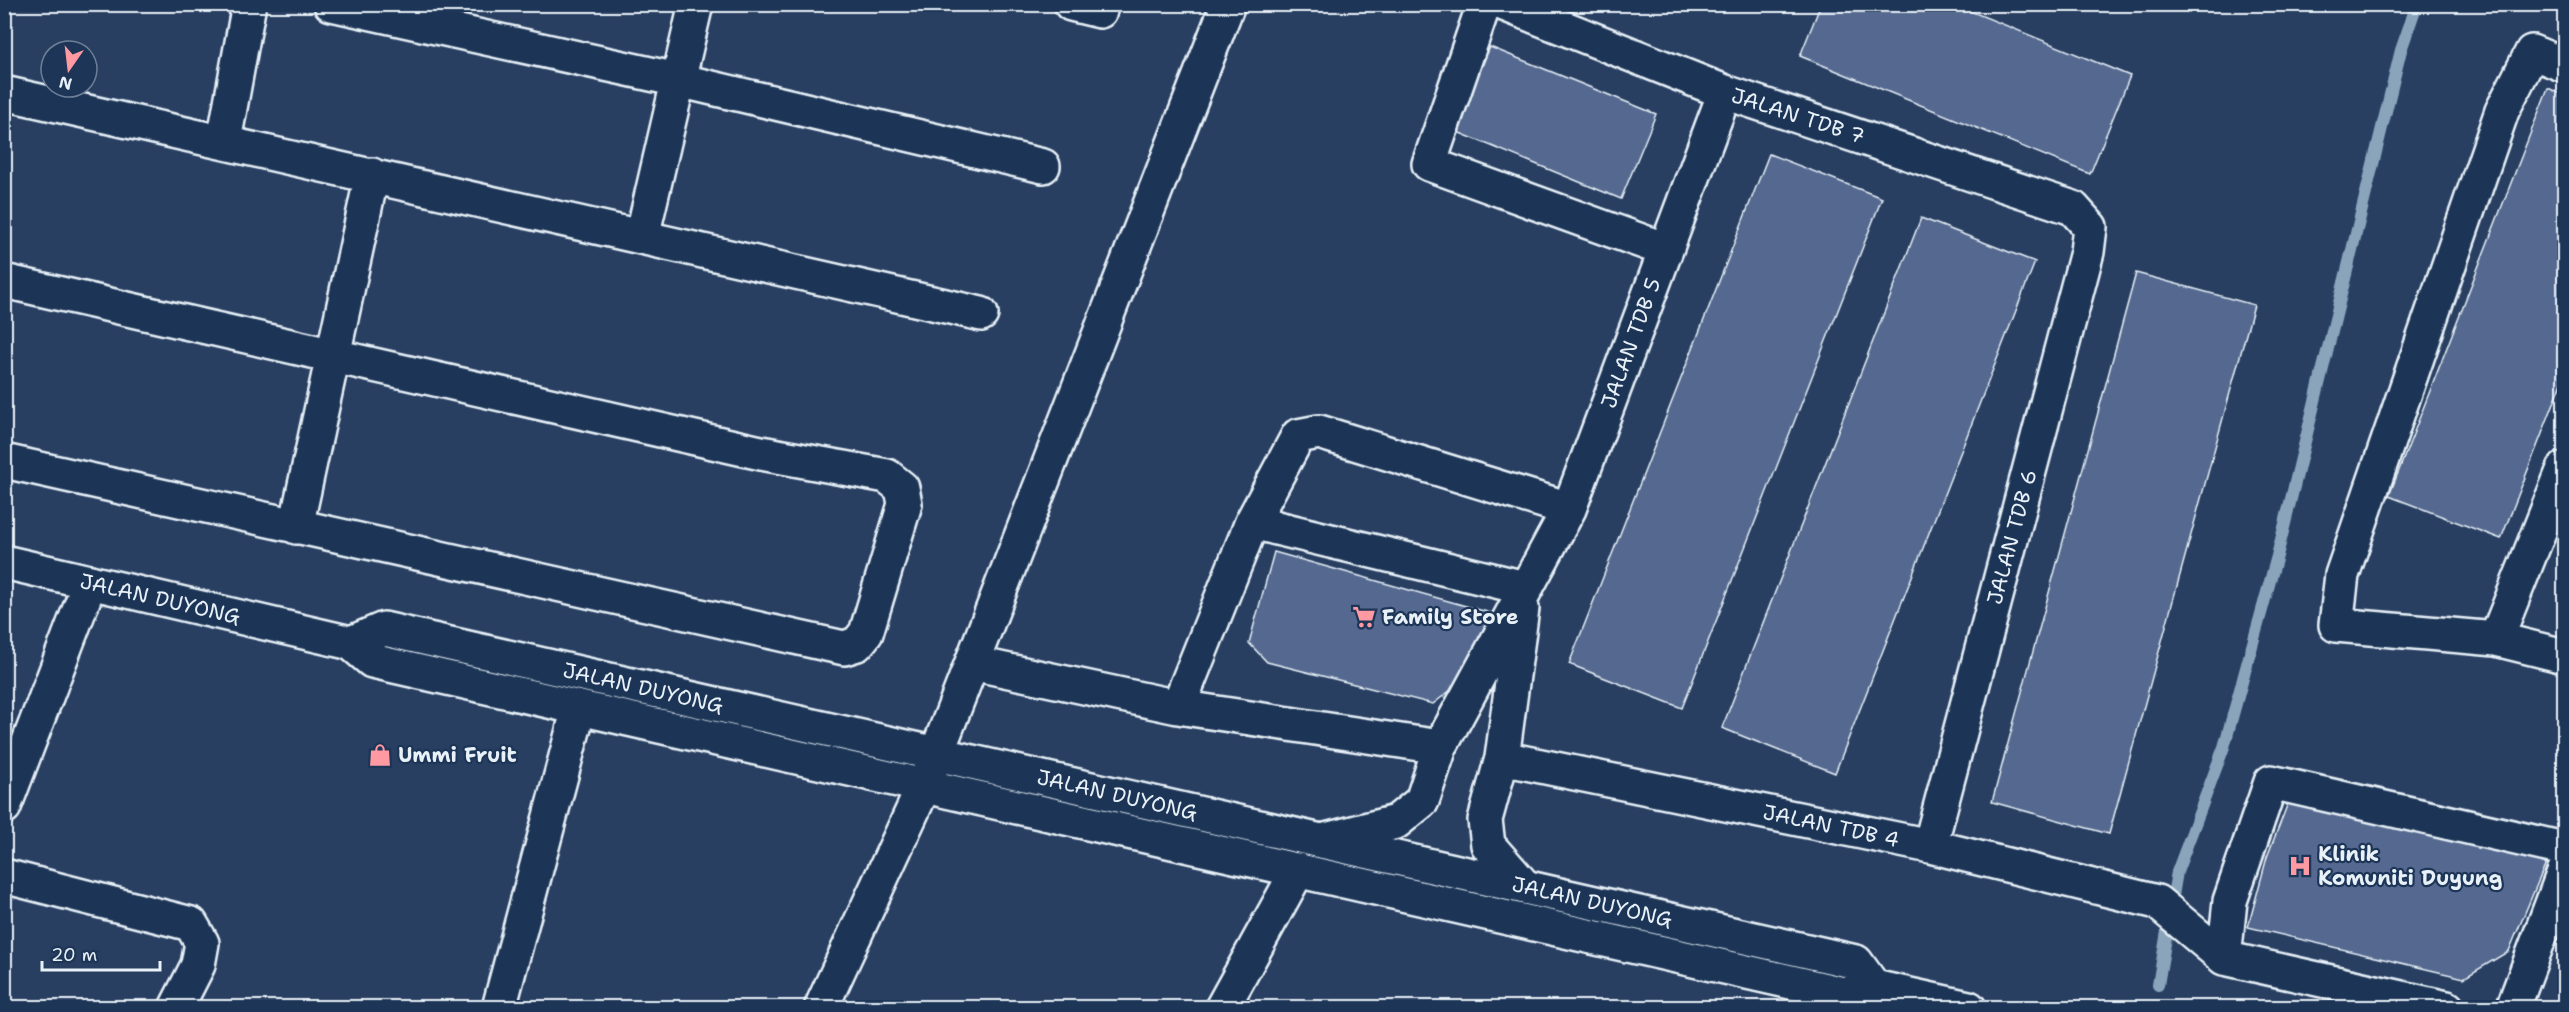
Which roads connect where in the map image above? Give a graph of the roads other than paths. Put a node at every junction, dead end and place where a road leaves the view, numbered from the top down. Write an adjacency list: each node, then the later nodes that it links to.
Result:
1 (249, 4): 11 (street)
2 (331, 4): 8 (street)
3 (696, 4): 8 (street)
4 (1228, 4): 31 (street)
5 (1484, 4): 16 (street)
6 (1504, 4): 9 (street, JALAN TDB 7)
7 (2565, 65): 28 (street)
8 (678, 80): 12 (street); 15 (street)
9 (1725, 92): 14 (street, JALAN TDB 7); 16 (street, JALAN TDB 5)
10 (4, 93): 11 (street)
11 (224, 141): 13 (street)
12 (1043, 166)
13 (372, 175): 15 (street); 19 (street)
14 (2090, 227): 40 (street, JALAN TDB 6)
15 (642, 237): 18 (street)
16 (1666, 250): 22 (street, JALAN TDB 5)
17 (4, 281): 19 (street)
18 (981, 314)
19 (333, 354): 24 (street); 24 (street)
20 (4, 461): 24 (street)
21 (2565, 469): 28 (street)
22 (1569, 509): 23 (street); 27 (street, JALAN TDB 5)
23 (1252, 522): 27 (street); 32 (street)
24 (296, 526)
25 (4, 562): 26 (street, JALAN DUYONG)
26 (90, 582): 29 (street, JALAN DUYONG); 38 (street)
27 (1525, 588): 34 (street, JALAN TDB 5); 36 (street)
28 (2496, 639): 30 (street)
29 (351, 643): 33 (street, JALAN DUYONG); 35 (street, JALAN DUYONG)
30 (2565, 656)
31 (972, 663): 32 (street); 35 (street)
32 (1178, 707): 34 (street)
33 (579, 708): 37 (street, JALAN DUYONG); 49 (street)
34 (1440, 747): 39 (street, JALAN TDB 5)
35 (937, 754): 37 (street); 39 (street, JALAN DUYONG)
36 (1502, 758): 40 (street, JALAN TDB 4); 45 (street)
37 (924, 786): 42 (street, JALAN DUYONG); 50 (street)
38 (4, 807)
39 (1322, 841): 45 (street, JALAN DUYONG)
40 (1930, 846): 46 (street, JALAN TDB 4)
41 (2565, 849): 46 (street)
42 (1298, 870): 47 (street, JALAN DUYONG); 51 (street)
43 (2565, 873): 54 (street)
44 (4, 876): 48 (street)
45 (1525, 887): 47 (street, JALAN DUYONG)
46 (2224, 958): 53 (street)
47 (1870, 997): 52 (street, JALAN DUYONG)
48 (176, 1008)
49 (499, 1008)
50 (821, 1008)
51 (1222, 1008)
52 (1969, 1008)
53 (2447, 1008)
54 (2513, 1008)

